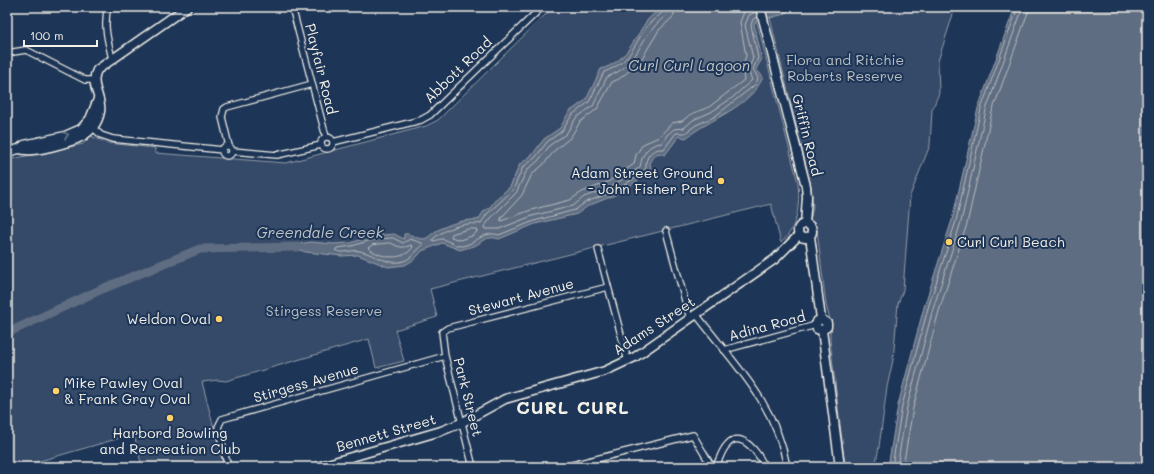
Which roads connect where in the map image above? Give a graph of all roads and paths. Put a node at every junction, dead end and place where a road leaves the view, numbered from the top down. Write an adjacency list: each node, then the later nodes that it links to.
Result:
1 (108, 7): 7 (street)
2 (187, 7): 7 (main road)
3 (292, 7): 9 (street, Playfair Road)
4 (542, 7): 12 (street, Abbott Road)
5 (760, 7): 17 (main road, Griffin Road)
6 (7, 53): 8 (street)
7 (112, 59): 8 (main road)
8 (94, 80): 10 (main road)
9 (312, 84): 11 (street, Playfair Road); 14 (street)
10 (90, 125): 15 (street, Abbott Road); 16 (main road)
11 (326, 137): 12 (street); 13 (street)
12 (333, 142): 13 (street, Abbott Road)
13 (321, 145): 14 (street, Abbott Road)
14 (230, 148): 15 (street); 15 (street, Abbott Road)
15 (223, 150)
16 (7, 152)
17 (805, 224): 19 (main road); 20 (main road)
18 (666, 231): 23 (street)
19 (799, 236): 20 (main road); 23 (main road, Adams Street)
20 (810, 236): 24 (main road)
21 (598, 249): 22 (street)
22 (608, 287): 25 (street, Stewart Avenue); 28 (street)
23 (693, 317): 26 (street); 28 (main road, Adams Street)
24 (820, 325): 26 (street, Adina Road); 37 (main road)
25 (442, 332): 27 (street, Park Street)
26 (724, 350): 36 (street)
27 (445, 356): 29 (street, Park Street); 30 (street, Stirgess Avenue)
28 (628, 361): 29 (main road, Adams Street)
29 (461, 423): 31 (main road, Bennett Street); 32 (street, Park Street)
30 (228, 467)
31 (317, 467)
32 (473, 467)
33 (564, 467): 34 (street)
34 (714, 467): 35 (street)
35 (764, 467)
36 (787, 467)
37 (840, 467)

